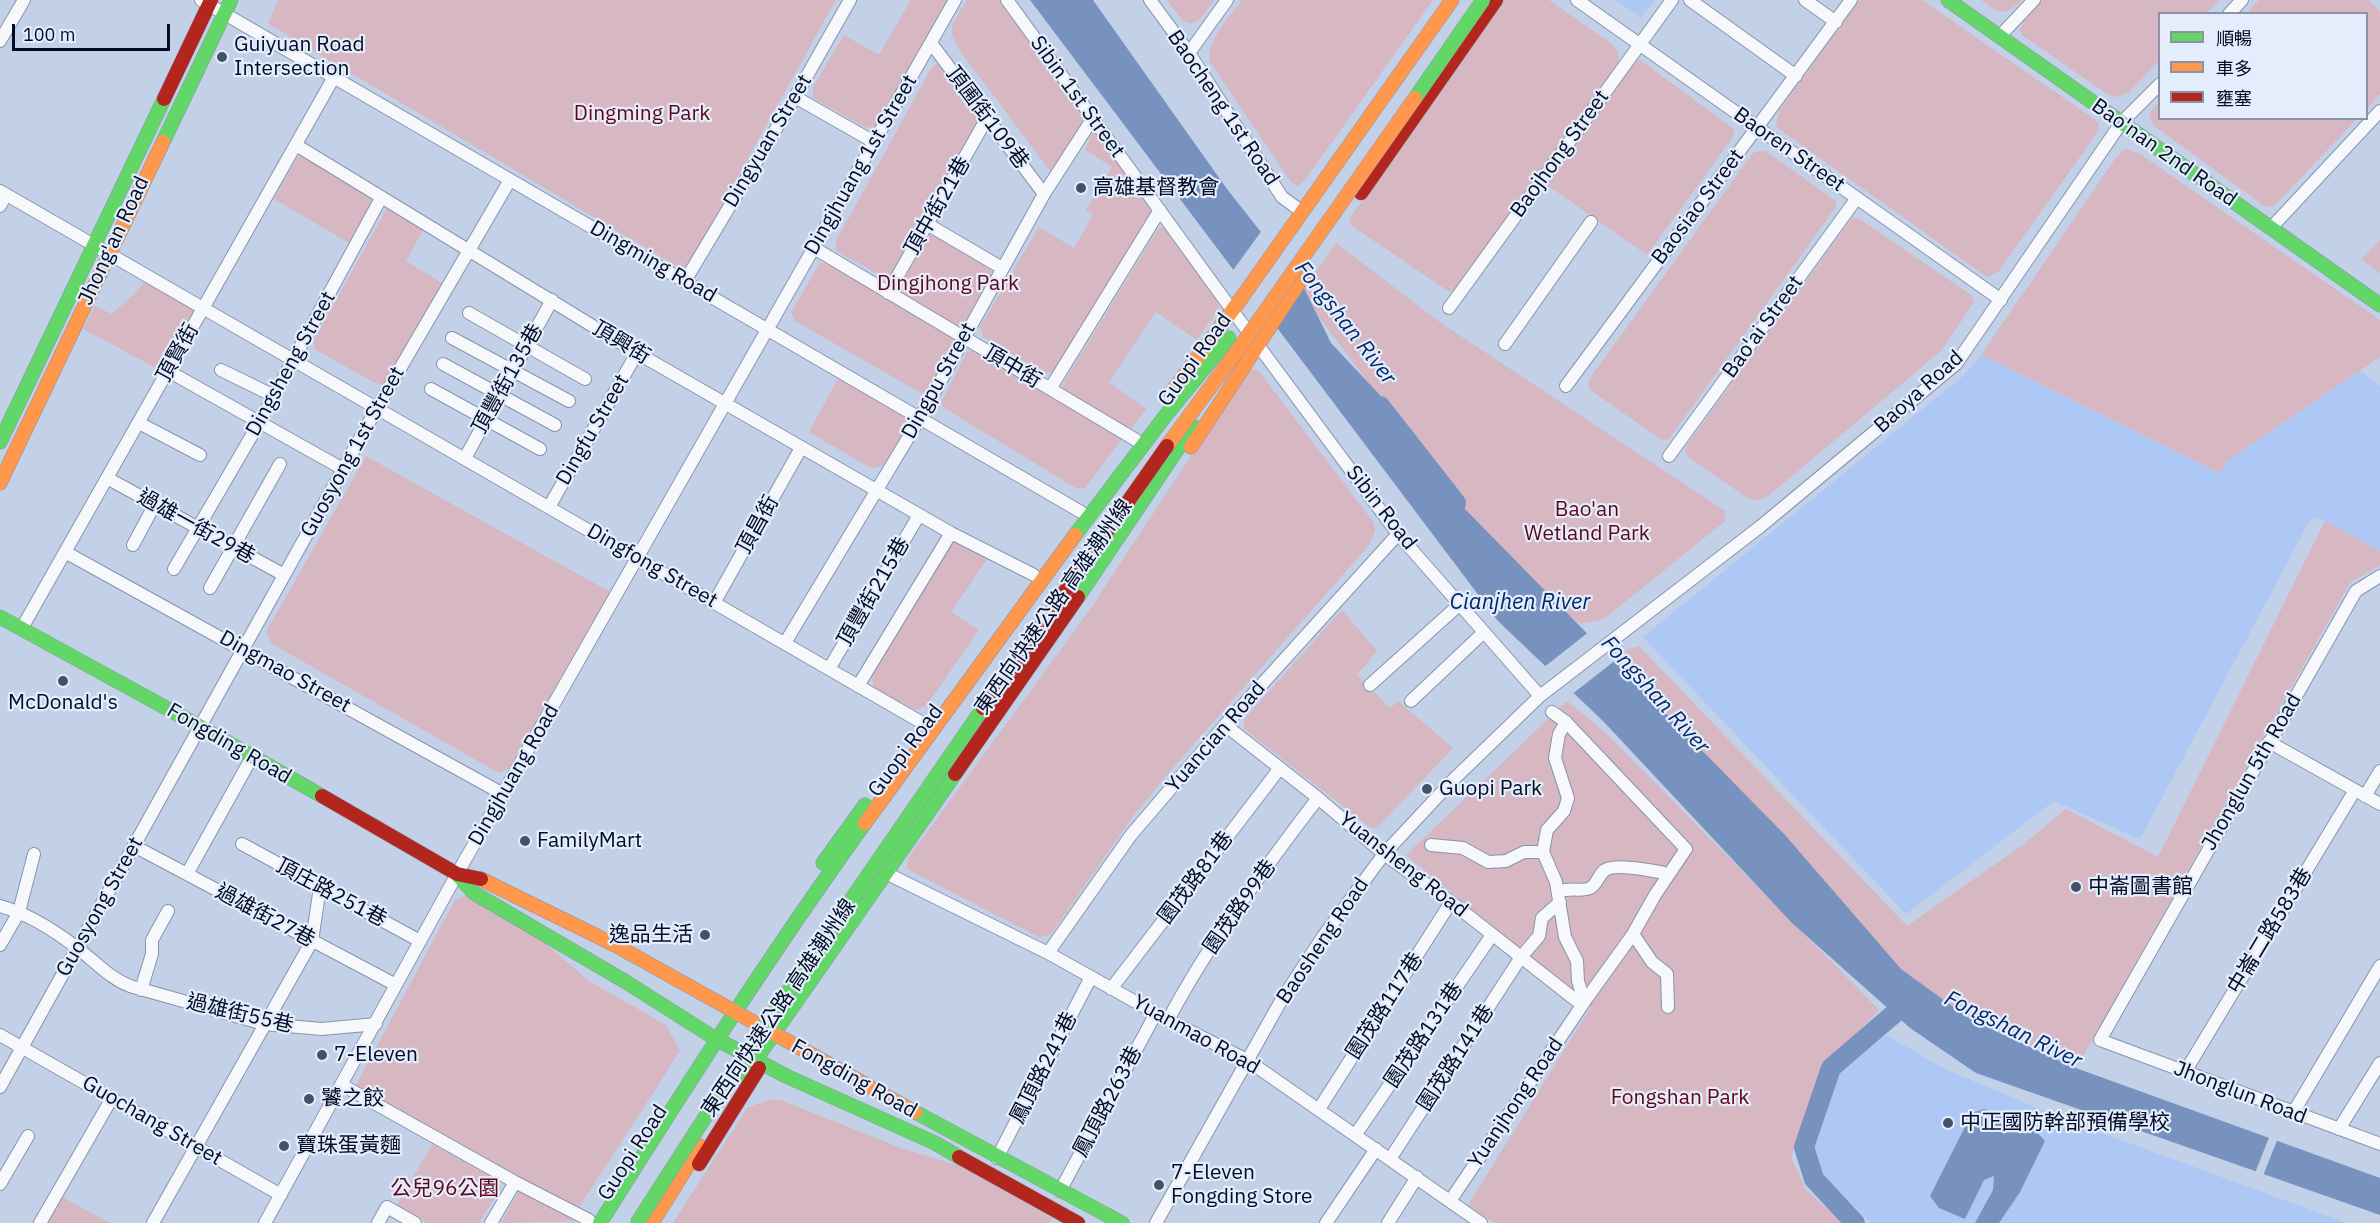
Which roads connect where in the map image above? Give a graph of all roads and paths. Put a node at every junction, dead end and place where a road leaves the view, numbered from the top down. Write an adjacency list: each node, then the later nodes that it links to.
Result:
1 (23, 0): 24 (street)
2 (850, 0): 31 (street, Dingyuan Street)
3 (955, 0): 25 (street, Dingjhuang 1st Street)
4 (1007, 0): 34 (street, Sibin 1st Street)
5 (1150, 0): 27 (street, Baocheng 1st Road)
6 (1227, 0): 27 (street)
7 (1452, 0): 45 (main road)
8 (1465, 0): 66 (main road, 東西向快速公路 高雄潮州線)
9 (1482, 0): 66 (main road, 東西向快速公路 高雄潮州線, bridge)
10 (1496, 0): 67 (main road, Guopi Road)
11 (1577, 0): 26 (street, Baoren Street)
12 (1672, 0): 26 (street, Baojhong Street)
13 (1690, 0): 28 (street)
14 (1805, 0): 22 (street)
15 (1851, 0): 22 (street, Baosiao Street)
16 (1948, 0): 23 (main road, Bao'nan 2nd Road)
17 (2034, 0): 23 (street)
18 (2242, 0): 21 (street)
19 (207, 1): 20 (street, Dingming Road); 49 (main road, Jhong'an Road)
20 (227, 6): 29 (street, Dingming Road); 52 (main road, Jhong'an Road)
21 (2231, 12)
22 (1836, 22): 28 (street, Baosiao Street)
23 (1999, 37): 35 (main road, Bao'nan 2nd Road)
24 (0, 41)
25 (931, 43): 33 (street, 頂圃街109巷); 37 (street, Dingjhuang 1st Street)
26 (1640, 44): 36 (street, Baoren Street); 60 (street, Baojhong Street)
27 (1189, 53): 45 (street, Baocheng 1st Road)
28 (1796, 76): 36 (street, Baosiao Street)
29 (334, 77): 38 (street, 頂賢街); 39 (street, Dingming Road)
30 (2158, 86): 35 (street, Baoya Road)
31 (795, 97): 37 (street); 54 (street, Dingyuan Street)
32 (2380, 111): 48 (street)
33 (987, 118): 40 (street, 頂圃街109巷); 47 (street, 頂中街21巷)
34 (1093, 118): 40 (street, Dingpu Street); 44 (street, Sibin 1st Street)
35 (2121, 123): 48 (main road, Bao'nan 2nd Road); 57 (street, Baoya Road)
36 (1757, 128): 43 (street, Baoren Street); 77 (street, Baosiao Street)
37 (874, 142): 50 (street, Dingjhuang 1st Street)
38 (296, 145): 42 (street, 頂興街); 59 (street, 頂賢街)
39 (510, 180): 51 (street, Guosyong 1st Street); 54 (street, Dingming Road)
40 (1044, 194): 53 (street, Dingpu Street)
41 (2, 197): 49 (street, Dingfong Street)
42 (381, 198): 51 (street, 頂興街); 71 (street, Dingsheng Street)
43 (1857, 198): 57 (street, Baoren Street); 96 (street, Bao'ai Street)
44 (1160, 210): 61 (street, Sibin 1st Street); 79 (street)
45 (1301, 212): 61 (main road, Guopi Road)
46 (1591, 222): 68 (street)
47 (927, 224): 53 (street); 55 (street, 頂中街21巷)
48 (2271, 228): 58 (main road, Bao'nan 2nd Road)
49 (94, 245): 52 (street, Dingfong Street); 87 (main road, Jhong'an Road)
50 (814, 248): 55 (street, 頂中街); 63 (street, Dingjhuang 1st Street)
51 (469, 250): 56 (street, 頂興街); 84 (street, Guosyong 1st Street)
52 (108, 253): 59 (street, Dingfong Street); 101 (main road, Jhong'an Road)
53 (1002, 267): 65 (street, Dingpu Street)
54 (685, 281): 63 (street, Dingming Road)
55 (888, 293): 65 (street, 頂中街)
56 (552, 300): 69 (street, 頂豐街135巷); 70 (street, 頂興街)
57 (2001, 300): 129 (street, Baoya Road)
58 (2380, 305)
59 (203, 308): 71 (street, Dingfong Street); 74 (street, 頂賢街)
60 (1449, 308)
61 (1232, 310): 67 (street, Sibin Road); 91 (main road, Guopi Road)
62 (469, 313): 69 (street)
63 (768, 329): 83 (street, Dingjhuang Road); 85 (street, Dingming Road)
64 (452, 338): 75 (street)
65 (963, 338): 79 (street, 頂中街); 85 (street, Dingpu Street)
66 (1234, 342): 140 (main road, 東西向快速公路 高雄潮州線); 177 (main road); 183 (main road, bridge); 219 (main road, 東西向快速公路 高雄潮州線, bridge)
67 (1258, 344): 109 (street, Sibin Road); 154 (main road, Guopi Road)
68 (1505, 344)
69 (526, 346): 75 (street, 頂豐街135巷); 76 (street)
70 (637, 353): 83 (street, 頂興街); 104 (street, Dingfu Street)
71 (294, 360): 81 (street, Dingsheng Street); 84 (street, Dingfong Street)
72 (443, 364): 80 (street)
73 (221, 370): 81 (street)
74 (168, 371): 88 (street, 頂賢街); 89 (street)
75 (513, 371): 80 (street, 頂豐街135巷); 82 (street)
76 (585, 379)
77 (1566, 386)
78 (431, 389): 86 (street)
79 (1050, 389): 91 (street, 頂中街)
80 (500, 394): 86 (street, 頂豐街135巷); 90 (street)
81 (274, 396): 89 (street, Dingsheng Street)
82 (569, 401)
83 (726, 403): 93 (street, 頂興街); 113 (street, Dingjhuang Road)
84 (377, 408): 97 (street, Dingfong Street); 99 (street, Guosyong 1st Street)
85 (920, 418): 102 (street, Dingpu Street); 105 (street, Dingming Road)
86 (486, 419): 94 (street); 97 (street, 頂豐街135巷)
87 (4, 421): 92 (main road, Jhong'an Road)
88 (139, 423): 95 (street); 100 (street, 頂賢街)
89 (259, 423): 99 (street); 107 (street, Dingsheng Street)
90 (555, 425)
91 (1136, 440): 105 (main road, Guopi Road)
92 (0, 442)
93 (801, 448): 102 (street, 頂興街); 119 (street, 頂昌街)
94 (540, 449)
95 (200, 455)
96 (1669, 456)
97 (465, 459): 104 (street, Dingfong Street)
98 (280, 464): 111 (street)
99 (344, 469): 116 (street, Guosyong 1st Street)
100 (107, 478): 103 (street, 過雄一街29巷); 112 (street, 頂賢街)
101 (0, 483)
102 (876, 491): 106 (street, 頂興街); 124 (street, Dingpu Street)
103 (155, 504): 107 (street, 過雄一街29巷); 110 (street)
104 (549, 507): 113 (street, Dingfong Street)
105 (1081, 512): 115 (main road, Guopi Road)
106 (919, 515): 108 (street, 頂興街); 126 (street, 頂豐街215巷)
107 (197, 528): 111 (street, 過雄一街29巷); 114 (street, Dingsheng Street)
108 (951, 533): 115 (street, 頂興街); 128 (street)
109 (1398, 534): 120 (street, Sibin Road); 133 (street, Yuancian Road)
110 (133, 545)
111 (233, 547): 116 (street, 過雄一街29巷); 118 (street)
112 (65, 552): 122 (street, 頂賢街); 125 (street, Dingmao Street)
113 (637, 558): 119 (street, Dingfong Street); 142 (street, Dingjhuang Road)
114 (174, 569)
115 (1034, 575): 134 (main road, Guopi Road)
116 (284, 576): 125 (street, Guosyong 1st Street)
117 (2380, 576): 136 (street, Jhonglun 5th Road)
118 (210, 588)
119 (714, 603): 124 (street, Dingfong Street)
120 (1460, 604): 123 (street, Sibin Road); 127 (street)
121 (0, 617): 122 (main road, Fongding Road)
122 (22, 628): 135 (main road, Fongding Road)
123 (1484, 632): 129 (street, Sibin Road); 130 (street)
124 (785, 643): 126 (street, Dingfong Street)
125 (243, 648): 135 (street, Guosyong 1st Street); 142 (street, Dingmao Street)
126 (830, 669): 128 (street, Dingfong Street)
127 (1370, 685)
128 (858, 686): 134 (street, Dingfong Street)
129 (1540, 696): 150 (street, Baosheng Road)
130 (1411, 701)
131 (1552, 712): 132 (street)
132 (1566, 722): 148 (street); 153 (street, Yuanjhong Road)
133 (1225, 724): 138 (street, Yuansheng Road); 167 (street, Yuancian Road)
134 (926, 725): 177 (main road, Guopi Road)
135 (199, 726): 137 (main road, Fongding Road); 146 (street, Guosyong Street)
136 (2269, 742): 141 (street); 185 (street, Jhonglun 5th Road)
137 (252, 757): 151 (street); 152 (main road, Fongding Road)
138 (1280, 768): 143 (street, Yuansheng Road); 172 (street, 園茂路81巷)
139 (2380, 771): 141 (street, 中崙二路583巷)
140 (921, 774)
141 (2360, 793): 144 (street); 190 (street, 中崙二路583巷)
142 (503, 794): 152 (street, Dingjhuang Road)
143 (1318, 798): 150 (street, Yuansheng Road); 179 (street, 園茂路99巷)
144 (2380, 804)
145 (242, 844): 155 (street, 頂庄路251巷)
146 (134, 846): 151 (street, 過雄街27巷); 166 (street, Guosyong Street)
147 (1431, 846): 148 (street)
148 (1543, 852): 156 (street)
149 (34, 854): 160 (street)
150 (1384, 854): 157 (street, Yuansheng Road); 187 (street, Baosheng Road)
151 (187, 874): 163 (street, 過雄街27巷)
152 (457, 874): 164 (street, Dingjhuang Road); 177 (main road, Fongding Road); 184 (main road, Fongding Road)
153 (1669, 874): 156 (street); 161 (street, Yuanjhong Road)
154 (892, 876): 167 (street, Yuanmao Road); 183 (main road, Guopi Road)
155 (320, 887): 163 (street); 164 (street, 頂庄路251巷)
156 (1559, 897): 168 (street, 園茂路141巷); 175 (street)
157 (1451, 903): 162 (street, Yuansheng Road); 195 (street, 園茂路117巷)
158 (0, 906): 160 (street, 過雄街55巷)
159 (168, 911): 173 (street)
160 (19, 912): 165 (street); 166 (street, 過雄街55巷)
161 (1633, 934): 175 (street, Yuanjhong Road); 176 (street)
162 (1492, 935): 168 (street, Yuansheng Road); 198 (street, 園茂路131巷)
163 (312, 941): 171 (street, 過雄街27巷); 180 (street)
164 (420, 941): 171 (street, Dingjhuang Road)
165 (0, 945)
166 (77, 948): 173 (street, 過雄街55巷); 186 (street, Guosyong Street)
167 (1048, 953): 170 (street, Yuanmao Road)
168 (1521, 957): 175 (street, Yuansheng Road); 204 (street, 園茂路141巷)
169 (2380, 966): 196 (street)
170 (1090, 977): 172 (street, Yuanmao Road); 203 (street, 鳳頂路241巷)
171 (396, 985): 181 (street, Dingjhuang Road)
172 (1111, 989): 178 (street, Yuanmao Road)
173 (141, 990): 180 (street, 過雄街55巷)
174 (766, 998): 192 (main road, 東西向快速公路 高雄潮州線)
175 (1584, 1002): 210 (street, Yuanjhong Road)
176 (1668, 1007)
177 (730, 1010): 183 (main road, Fongding Road); 184 (main road)
178 (1156, 1013): 179 (street, Yuanmao Road); 208 (street, 鳳頂路263巷)
179 (1168, 1020): 187 (street, Yuanmao Road)
180 (264, 1024): 181 (street, 過雄街55巷); 201 (street)
181 (376, 1024): 191 (street, Dingjhuang Road)
182 (0, 1035): 186 (street, Guochang Street)
183 (776, 1036): 188 (main road); 203 (main road, Fongding Road)
184 (712, 1037): 188 (main road, Fongding Road); 212 (main road, Guopi Road); 212 (main road)
185 (2100, 1040): 190 (street, Jhonglun Road)
186 (23, 1047): 193 (street, Guosyong Street); 194 (street, Guochang Street)
187 (1247, 1060): 195 (street, Yuanmao Road); 224 (street, Baosheng Road)
188 (759, 1061): 220 (main road); 221 (main road); 222 (main road, Fongding Road)
189 (2380, 1063): 197 (street)
190 (2185, 1072): 196 (street, Jhonglun Road)
191 (342, 1085): 206 (street); 209 (street, Dingjhuang Road)
192 (708, 1086)
193 (0, 1087)
194 (112, 1098): 201 (street, Guochang Street); 213 (street)
195 (1319, 1109): 198 (street, Yuanmao Road)
196 (2293, 1113): 197 (street, Jhonglun Road)
197 (2339, 1130): 200 (street, Jhonglun Road)
198 (1356, 1134): 202 (street, Yuanmao Road)
199 (28, 1136): 207 (street)
200 (2380, 1144)
201 (197, 1146): 209 (street, Guochang Street); 214 (street)
202 (1376, 1149): 204 (street, Yuanmao Road); 225 (street)
203 (997, 1158): 208 (main road, Fongding Road)
204 (1390, 1159): 205 (street, Yuanmao Road)
205 (1417, 1177): 210 (street, Yuanmao Road); 226 (street)
206 (515, 1182): 212 (street); 218 (street)
207 (0, 1184)
208 (1060, 1191): 223 (main road, Fongding Road)
209 (281, 1195): 215 (street, Dingjhuang Road)
210 (1450, 1201): 211 (street, Yuanmao Road)
211 (1467, 1219): 227 (street, Yuanmao Road)
212 (592, 1222)
213 (40, 1223)
214 (153, 1223)
215 (265, 1223)
216 (378, 1223): 217 (street)
217 (415, 1223)
218 (491, 1223)
219 (637, 1223)
220 (652, 1223)
221 (663, 1223)
222 (1078, 1223)
223 (1122, 1223)
224 (1156, 1223)
225 (1326, 1223)
226 (1388, 1223)
227 (1481, 1223)

